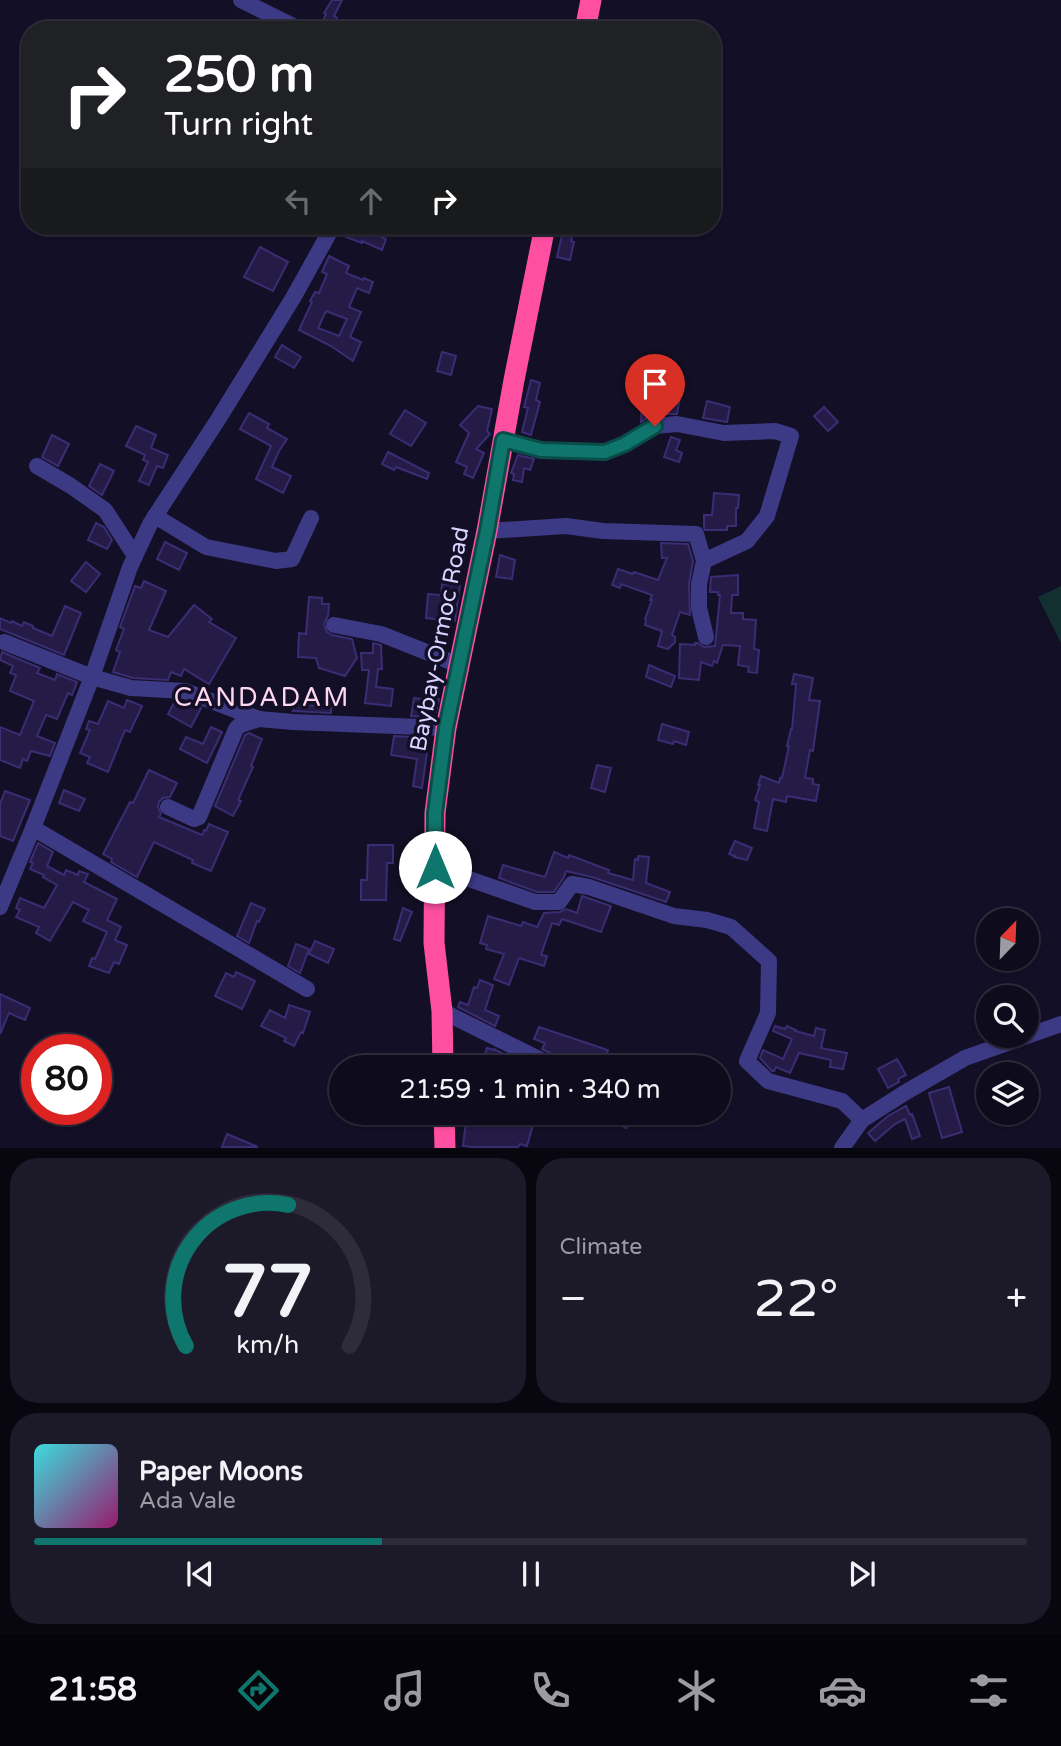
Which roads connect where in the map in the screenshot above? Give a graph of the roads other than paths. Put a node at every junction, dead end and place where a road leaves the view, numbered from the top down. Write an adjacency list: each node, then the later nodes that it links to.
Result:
1 (241, 0): 3 (street)
2 (590, 0): 4 (highway)
3 (283, 21)
4 (586, 21)
5 (328, 235): 9 (street)
6 (543, 235): 7 (highway, Baybay-Ormoc Road)
7 (503, 440): 11 (highway, Baybay-Ormoc Road); 13 (street)
8 (37, 466): 12 (street)
9 (155, 516): 10 (street); 12 (street)
10 (311, 518)
11 (487, 531): 13 (street); 17 (highway, Baybay-Ormoc Road)
12 (135, 556): 18 (street)
13 (704, 561): 15 (street)
14 (334, 625): 17 (street)
15 (706, 637)
16 (5, 642): 18 (street)
17 (459, 665): 20 (highway, Baybay-Ormoc Road)
18 (92, 677): 19 (street); 22 (street)
19 (259, 719): 20 (street); 21 (street)
20 (446, 728): 23 (highway, Baybay-Ormoc Road)
21 (168, 807)
22 (33, 828): 24 (street); 25 (street)
23 (435, 867): 26 (highway, Baybay-Ormoc Road); 32 (street)
24 (0, 907)
25 (307, 989)
26 (442, 1012): 30 (highway, Baybay-Ormoc Road); 31 (street)
27 (1061, 1024): 28 (street)
28 (1039, 1032)
29 (993, 1048): 32 (street)
30 (443, 1055)
31 (530, 1055)
32 (862, 1120): 35 (street)
33 (444, 1125): 34 (highway)
34 (445, 1147)
35 (842, 1147)

